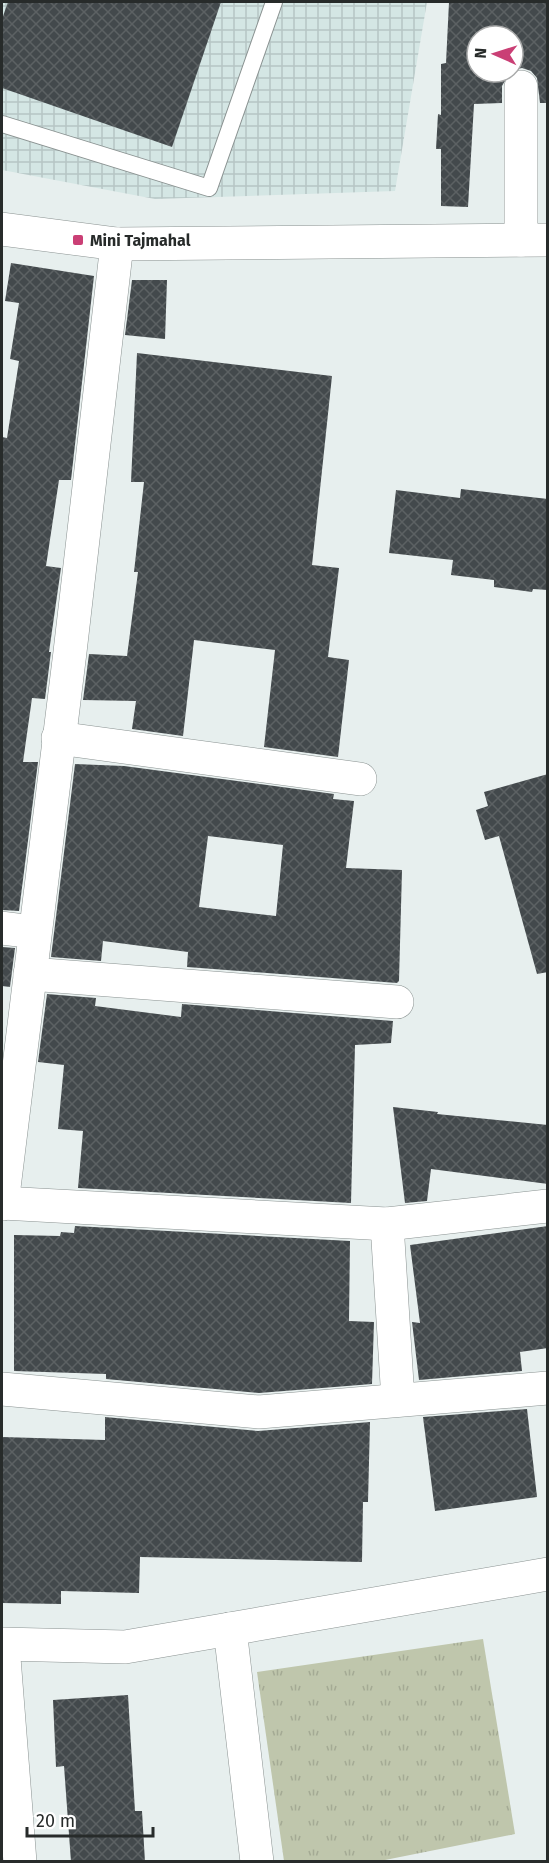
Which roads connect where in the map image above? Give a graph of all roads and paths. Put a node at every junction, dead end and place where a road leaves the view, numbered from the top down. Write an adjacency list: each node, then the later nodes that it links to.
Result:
1 (274, 2): 3 (lane)
2 (520, 87): 5 (street)
3 (2, 124)
4 (2, 229): 6 (street)
5 (534, 240): 6 (street)
6 (117, 244): 7 (street)
7 (58, 738): 8 (street); 10 (street)
8 (360, 779)
9 (2, 928): 10 (street)
10 (34, 932): 11 (street)
11 (30, 974): 12 (street); 13 (street)
12 (397, 1002)
13 (2, 1204): 15 (street)
14 (548, 1206): 15 (street)
15 (387, 1224): 18 (street)
16 (548, 1388): 18 (street)
17 (2, 1389): 18 (street)
18 (398, 1400)
19 (548, 1574): 20 (street)
20 (230, 1629): 21 (street); 23 (street)
21 (2, 1645): 22 (street)
22 (20, 1862)
23 (257, 1862)

